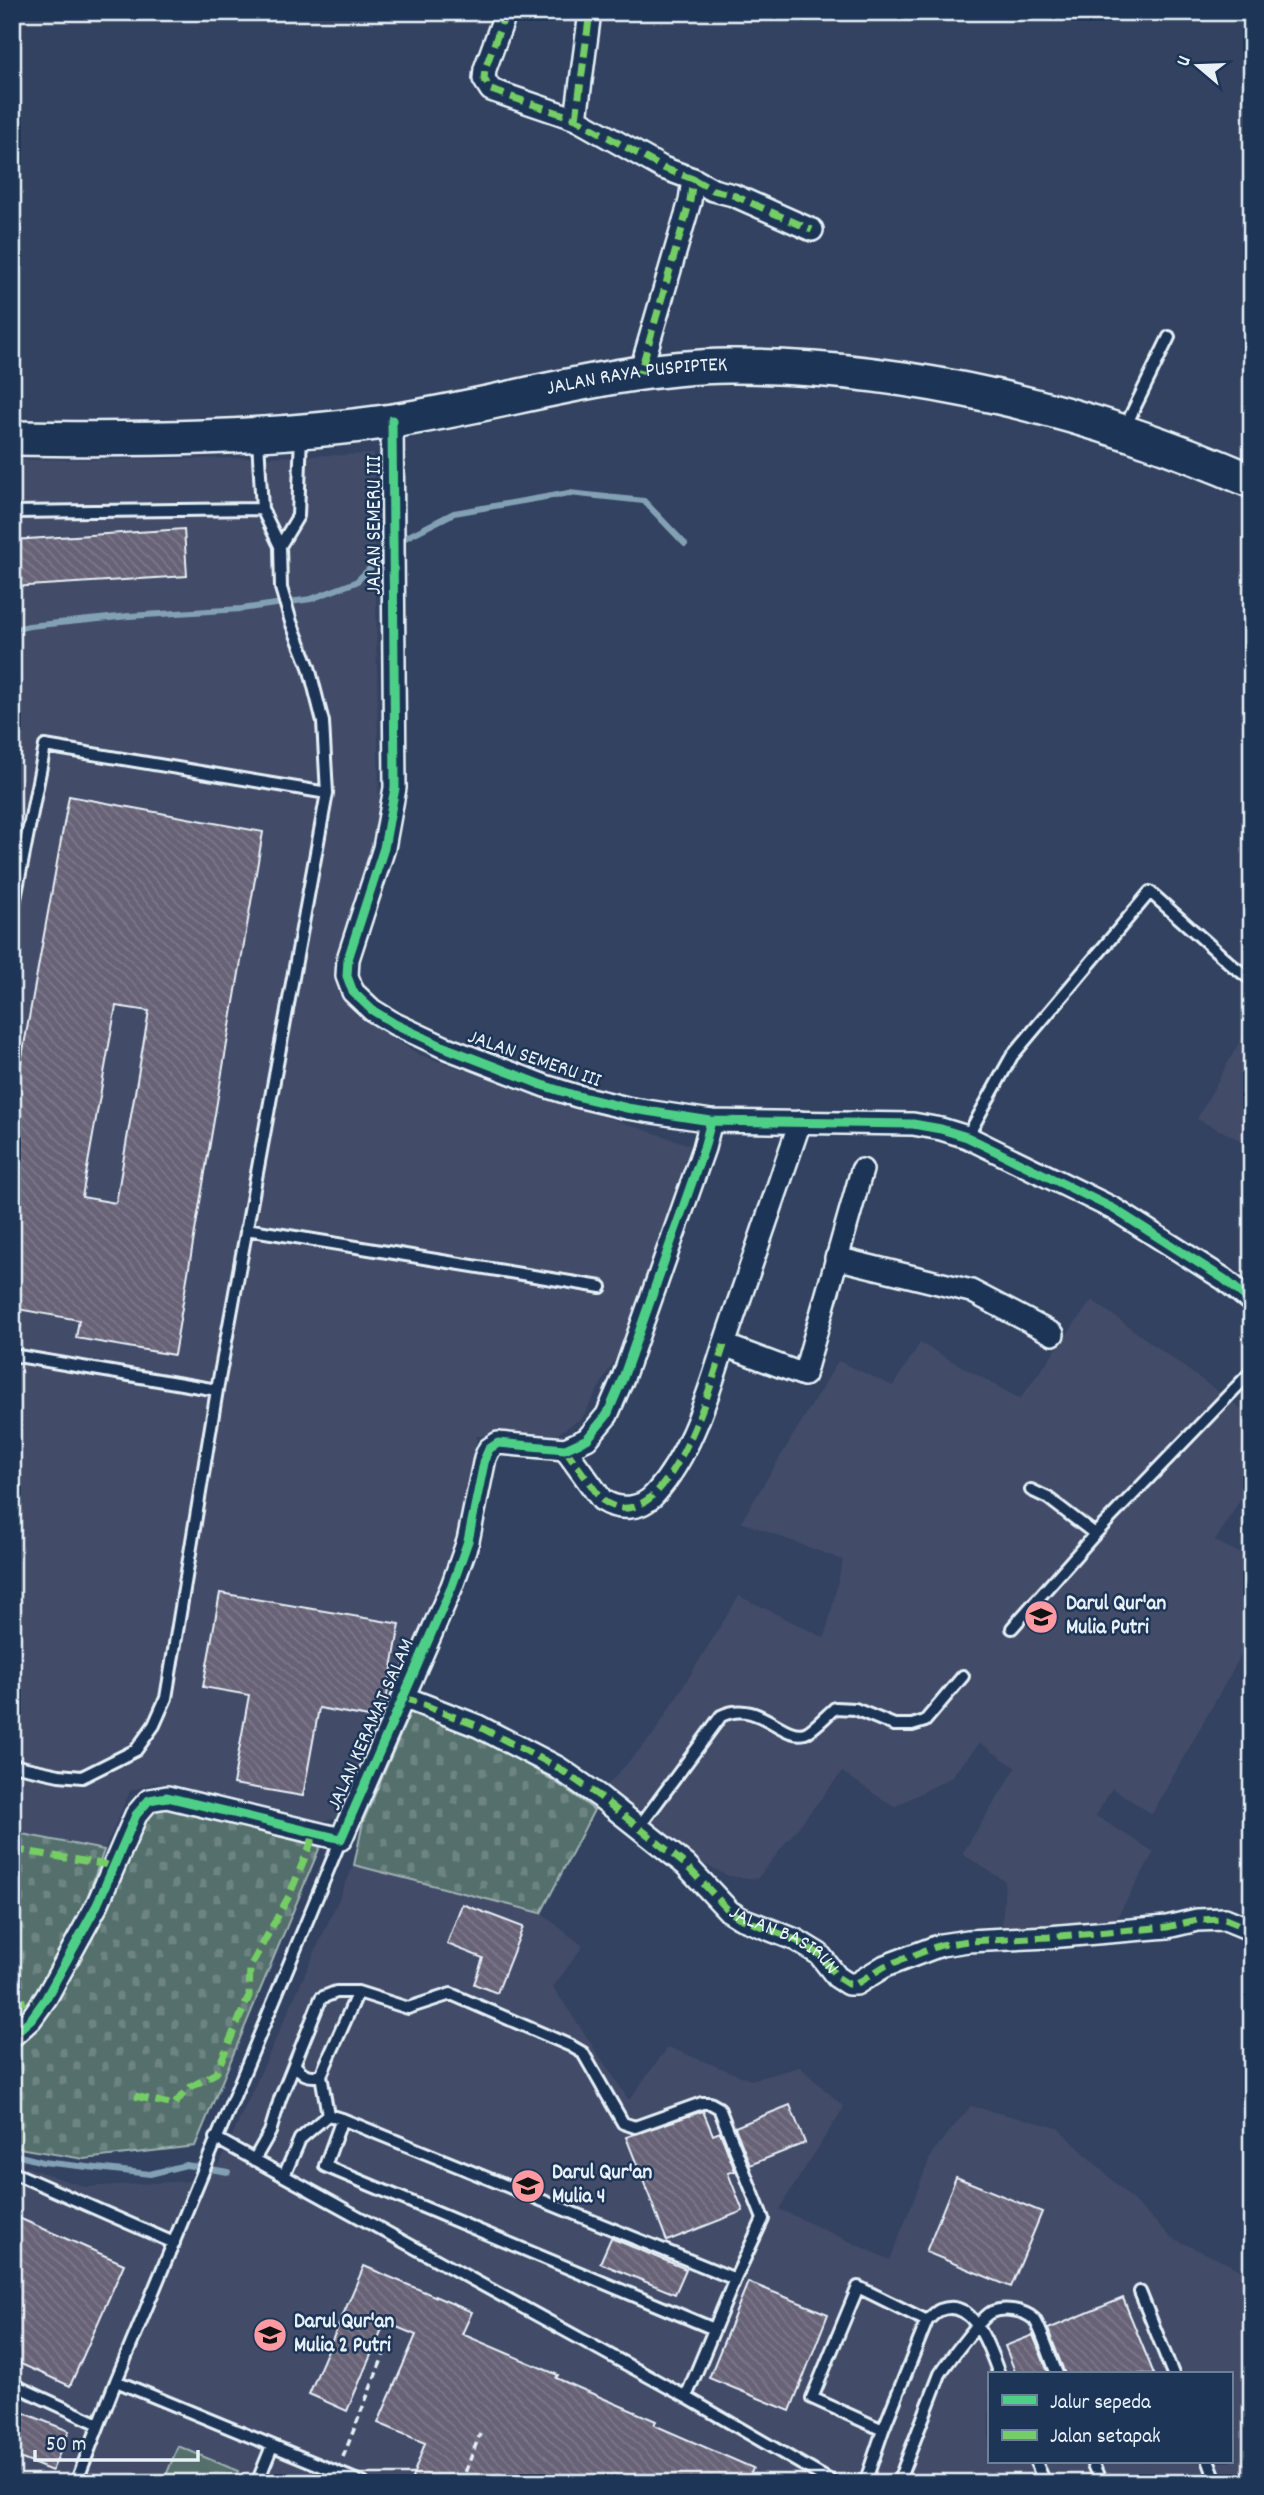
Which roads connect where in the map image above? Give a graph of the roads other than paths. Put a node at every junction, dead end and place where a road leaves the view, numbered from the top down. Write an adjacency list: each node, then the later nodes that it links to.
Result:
1 (506, 12): 3 (street)
2 (590, 12): 3 (street)
3 (576, 119): 4 (street)
4 (693, 178): 5 (street); 7 (street)
5 (812, 230)
6 (1169, 337): 10 (lane)
7 (640, 373): 8 (main road, JALAN RAYA PUSPIPTEK); 10 (main road, JALAN RAYA PUSPIPTEK)
8 (392, 421): 9 (main road, JALAN RAYA PUSPIPTEK); 20 (street, JALAN SEMERU III)
9 (301, 431): 11 (main road, JALAN RAYA PUSPIPTEK); 16 (lane)
10 (1122, 432): 13 (main road, JALAN RAYA PUSPIPTEK)
11 (258, 435): 12 (main road, JALAN RAYA PUSPIPTEK); 14 (lane)
12 (12, 438)
13 (1252, 481)
14 (262, 509): 15 (lane); 16 (lane)
15 (12, 512)
16 (280, 546): 17 (lane)
17 (327, 793): 18 (lane); 24 (lane)
18 (12, 914)
19 (1252, 979): 22 (lane)
20 (711, 1121): 21 (street, JALAN SEMERU III); 33 (street)
21 (800, 1122): 22 (street, JALAN SEMERU III); 29 (street)
22 (967, 1137): 27 (street, JALAN SEMERU III)
23 (862, 1170): 25 (street)
24 (246, 1229): 26 (lane); 32 (lane)
25 (836, 1258): 28 (street); 29 (street)
26 (601, 1287)
27 (1252, 1302)
28 (1052, 1334)
29 (723, 1345): 33 (street)
30 (12, 1354): 32 (lane)
31 (1252, 1371): 35 (lane)
32 (217, 1390): 39 (lane)
33 (565, 1449): 38 (street, JALAN KERAMAT SALAM)
34 (1031, 1490): 35 (lane)
35 (1095, 1534): 36 (lane)
36 (1012, 1628)
37 (963, 1676): 40 (lane)
38 (403, 1697): 40 (street, JALAN BASIRUN); 41 (street, JALAN KERAMAT SALAM)
39 (12, 1765)
40 (639, 1827): 42 (street, JALAN BASIRUN)
41 (341, 1839): 44 (street, JALAN KERAMAT SALAM); 49 (lane)
42 (1252, 1930)
43 (358, 1992): 45 (lane); 46 (lane); 54 (lane)
44 (12, 2036)
45 (294, 2064): 46 (lane); 50 (lane)
46 (321, 2075): 47 (lane)
47 (328, 2115): 48 (lane); 52 (lane)
48 (342, 2119): 54 (lane); 58 (lane)
49 (215, 2138): 50 (lane); 53 (lane)
50 (254, 2160): 52 (lane)
51 (12, 2172): 53 (lane)
52 (284, 2176): 64 (lane)
53 (174, 2243): 62 (lane)
54 (735, 2279): 58 (lane)
55 (1140, 2292): 61 (lane)
56 (926, 2321): 57 (lane); 66 (lane); 66 (lane)
57 (979, 2326): 59 (lane); 60 (lane); 76 (lane)
58 (714, 2329): 64 (lane)
59 (998, 2372)
60 (1056, 2372)
61 (1172, 2372)
62 (116, 2381): 65 (lane); 67 (lane)
63 (12, 2384): 65 (lane)
64 (686, 2397): 74 (lane)
65 (99, 2424): 71 (lane)
66 (883, 2430): 75 (lane)
67 (272, 2446): 72 (lane); 73 (lane)
68 (1037, 2464): 77 (lane)
69 (1094, 2464): 78 (lane)
70 (1210, 2464): 79 (lane)
71 (76, 2483)
72 (257, 2483)
73 (363, 2483)
74 (834, 2483)
75 (866, 2483)
76 (898, 2483)
77 (1045, 2483)
78 (1101, 2483)
79 (1217, 2483)

